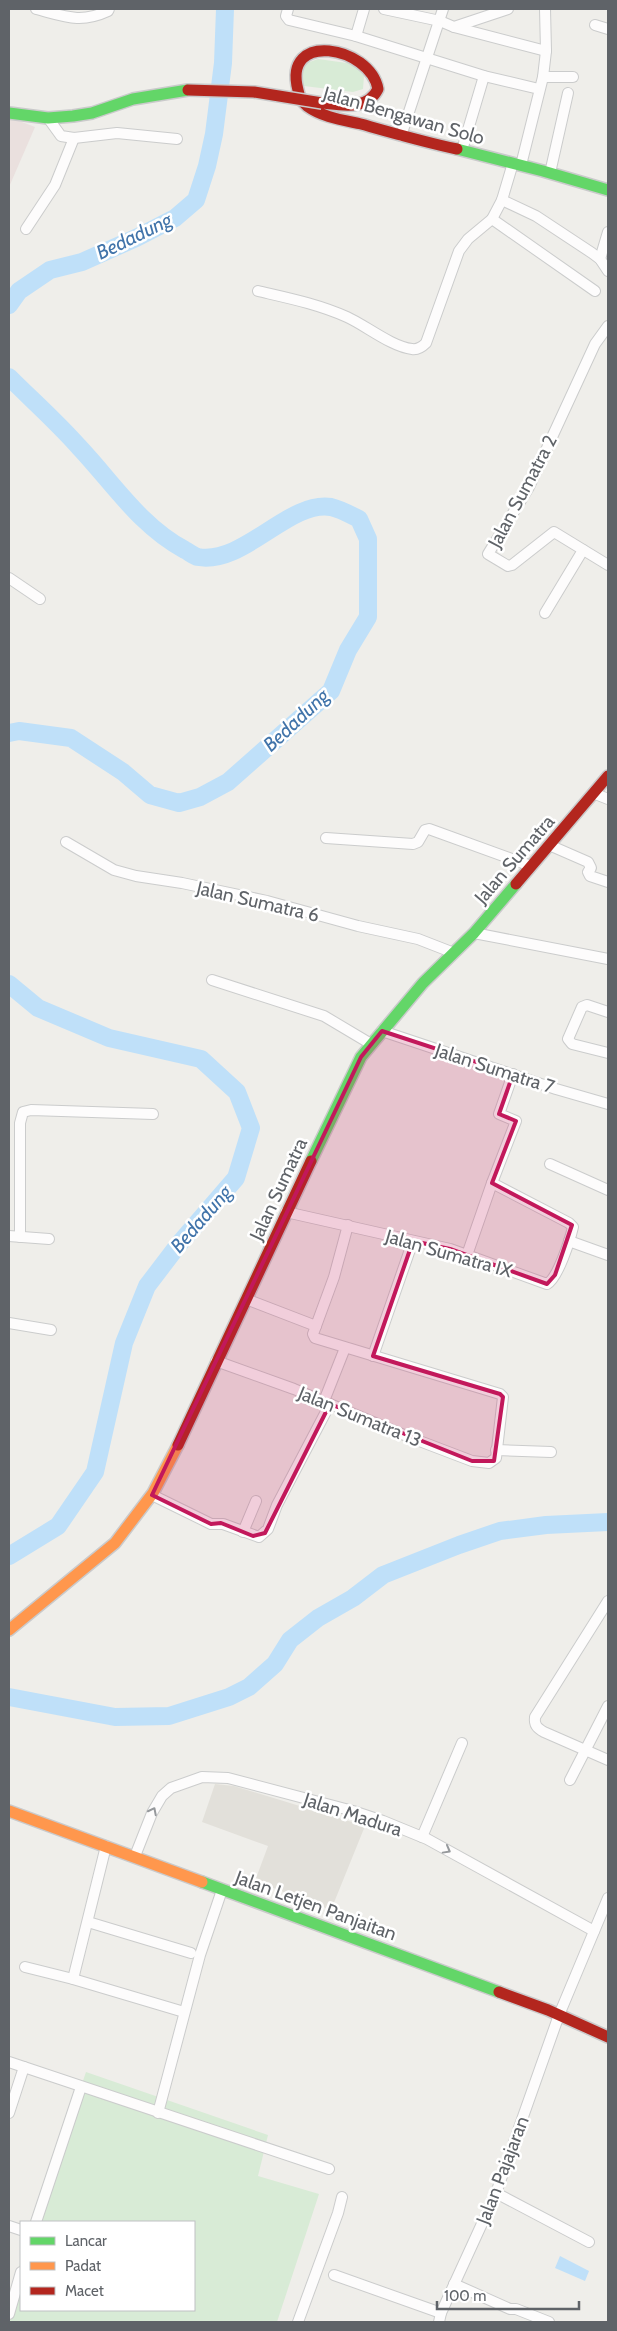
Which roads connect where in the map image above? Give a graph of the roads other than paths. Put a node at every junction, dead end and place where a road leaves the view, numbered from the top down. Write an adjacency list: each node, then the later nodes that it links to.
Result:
1 (36, 9): 2 (street)
2 (109, 9)
3 (288, 9): 13 (street)
4 (364, 9): 13 (street)
5 (384, 9): 9 (street)
6 (443, 9): 9 (street)
7 (508, 9): 11 (street)
8 (545, 9): 14 (street)
9 (440, 21): 11 (street); 15 (street)
10 (595, 25): 12 (street)
11 (454, 27): 14 (street)
12 (608, 28)
13 (356, 36): 15 (street)
14 (546, 52): 18 (street)
15 (428, 58): 16 (street); 23 (street)
16 (484, 76): 19 (street); 26 (street)
17 (573, 77): 18 (street)
18 (543, 78): 19 (street)
19 (539, 89): 27 (street)
20 (568, 93): 28 (street)
21 (9, 113): 22 (main road)
22 (48, 118): 23 (main road, Jalan Bengawan Solo, bridge); 24 (street)
23 (401, 136): 26 (main road, Jalan Bengawan Solo)
24 (74, 138): 25 (street); 32 (street)
25 (177, 139)
26 (462, 150): 27 (main road, Jalan Bengawan Solo)
27 (517, 164): 28 (main road, Jalan Bengawan Solo); 30 (street)
28 (550, 173): 29 (main road, Jalan Bengawan Solo)
29 (608, 190)
30 (502, 200): 31 (street); 34 (street)
31 (492, 219): 36 (street); 37 (street)
32 (26, 229)
33 (608, 232): 34 (street)
34 (600, 259): 35 (street)
35 (608, 271)
36 (258, 291)
37 (595, 291)
38 (608, 326): 39 (street, Jalan Sumatra 2)
39 (582, 550): 40 (street, Jalan Sumatra 2); 43 (street)
40 (608, 565)
41 (9, 578): 42 (street)
42 (40, 599)
43 (545, 613)
44 (608, 776): 45 (main road, Jalan Sumatra)
45 (593, 793): 46 (street); 49 (main road, Jalan Sumatra)
46 (608, 799)
47 (326, 838): 50 (street)
48 (66, 842): 53 (street, Jalan Sumatra 6)
49 (549, 844): 50 (main road, Jalan Sumatra); 51 (street)
50 (531, 866): 52 (main road, Jalan Sumatra)
51 (608, 882)
52 (474, 932): 53 (main road, Jalan Sumatra); 54 (street)
53 (454, 952): 57 (main road, Jalan Sumatra)
54 (608, 959)
55 (212, 980): 58 (street)
56 (608, 1012): 59 (street)
57 (382, 1031): 58 (main road, Jalan Sumatra); 60 (street, Jalan Sumatra 7)
58 (371, 1044): 66 (main road, Jalan Sumatra)
59 (608, 1053)
60 (513, 1074): 61 (street, Jalan Sumatra 7); 64 (street)
61 (608, 1104)
62 (153, 1114): 69 (street)
63 (550, 1164): 65 (street)
64 (492, 1183): 72 (street, Jalan Sumatra IX); 73 (street)
65 (608, 1190)
66 (286, 1212): 67 (street, Jalan Sumatra IX); 75 (main road, Jalan Sumatra)
67 (348, 1225): 71 (street, Jalan Sumatra IX); 77 (street)
68 (9, 1236): 69 (street)
69 (20, 1237): 70 (street)
70 (49, 1239)
71 (413, 1241): 73 (street, Jalan Sumatra IX); 80 (street)
72 (569, 1242): 73 (street, Jalan Sumatra IX); 74 (street)
73 (467, 1255)
74 (608, 1255)
75 (246, 1299): 77 (street); 81 (main road, Jalan Sumatra)
76 (9, 1323): 78 (street)
77 (316, 1326): 79 (street)
78 (51, 1330)
79 (346, 1348): 80 (street); 82 (street)
80 (373, 1356): 83 (street)
81 (216, 1361): 82 (street, Jalan Sumatra 13); 85 (main road, Jalan Sumatra)
82 (327, 1403): 83 (street, Jalan Sumatra 13); 87 (street)
83 (496, 1450): 84 (street)
84 (551, 1452)
85 (152, 1495): 87 (street); 89 (main road, Jalan Sumatra)
86 (256, 1501): 87 (street)
87 (243, 1532)
88 (608, 1601): 92 (street)
89 (9, 1630)
90 (608, 1706): 92 (street)
91 (462, 1743): 96 (street)
92 (585, 1749): 93 (street); 94 (street)
93 (608, 1760)
94 (570, 1780)
95 (9, 1811): 97 (main road, Jalan Letjen Panjaitan)
96 (422, 1837): 98 (street, Jalan Madura, one-way to 96); 102 (street, Jalan Madura, one-way to 102)
97 (106, 1846): 98 (main road, Jalan Letjen Panjaitan); 101 (street)
98 (135, 1856): 99 (main road, Jalan Letjen Panjaitan)
99 (222, 1890): 106 (street); 107 (main road, Jalan Letjen Panjaitan)
100 (607, 1904): 102 (street, Jalan Pajajaran)
101 (88, 1922): 103 (street); 105 (street)
102 (594, 1931): 107 (street, Jalan Pajajaran)
103 (191, 1953)
104 (25, 1967): 105 (street)
105 (73, 1979): 106 (street)
106 (184, 2012): 113 (street)
107 (558, 2015): 108 (main road, Jalan Letjen Panjaitan); 115 (street, Jalan Pajajaran)
108 (608, 2037)
109 (9, 2062): 110 (street)
110 (24, 2067): 111 (street); 112 (street)
111 (81, 2087): 113 (street); 117 (street)
112 (9, 2113)
113 (158, 2113): 114 (street)
114 (329, 2169)
115 (496, 2193): 118 (street); 121 (street, Jalan Pajajaran)
116 (342, 2197): 124 (street)
117 (36, 2221)
118 (589, 2242)
119 (334, 2275): 123 (street)
120 (20, 2276): 122 (street)
121 (454, 2284): 123 (street, Jalan Pajajaran); 125 (street)
122 (9, 2314)
123 (440, 2317)
124 (298, 2322)
125 (549, 2322)

